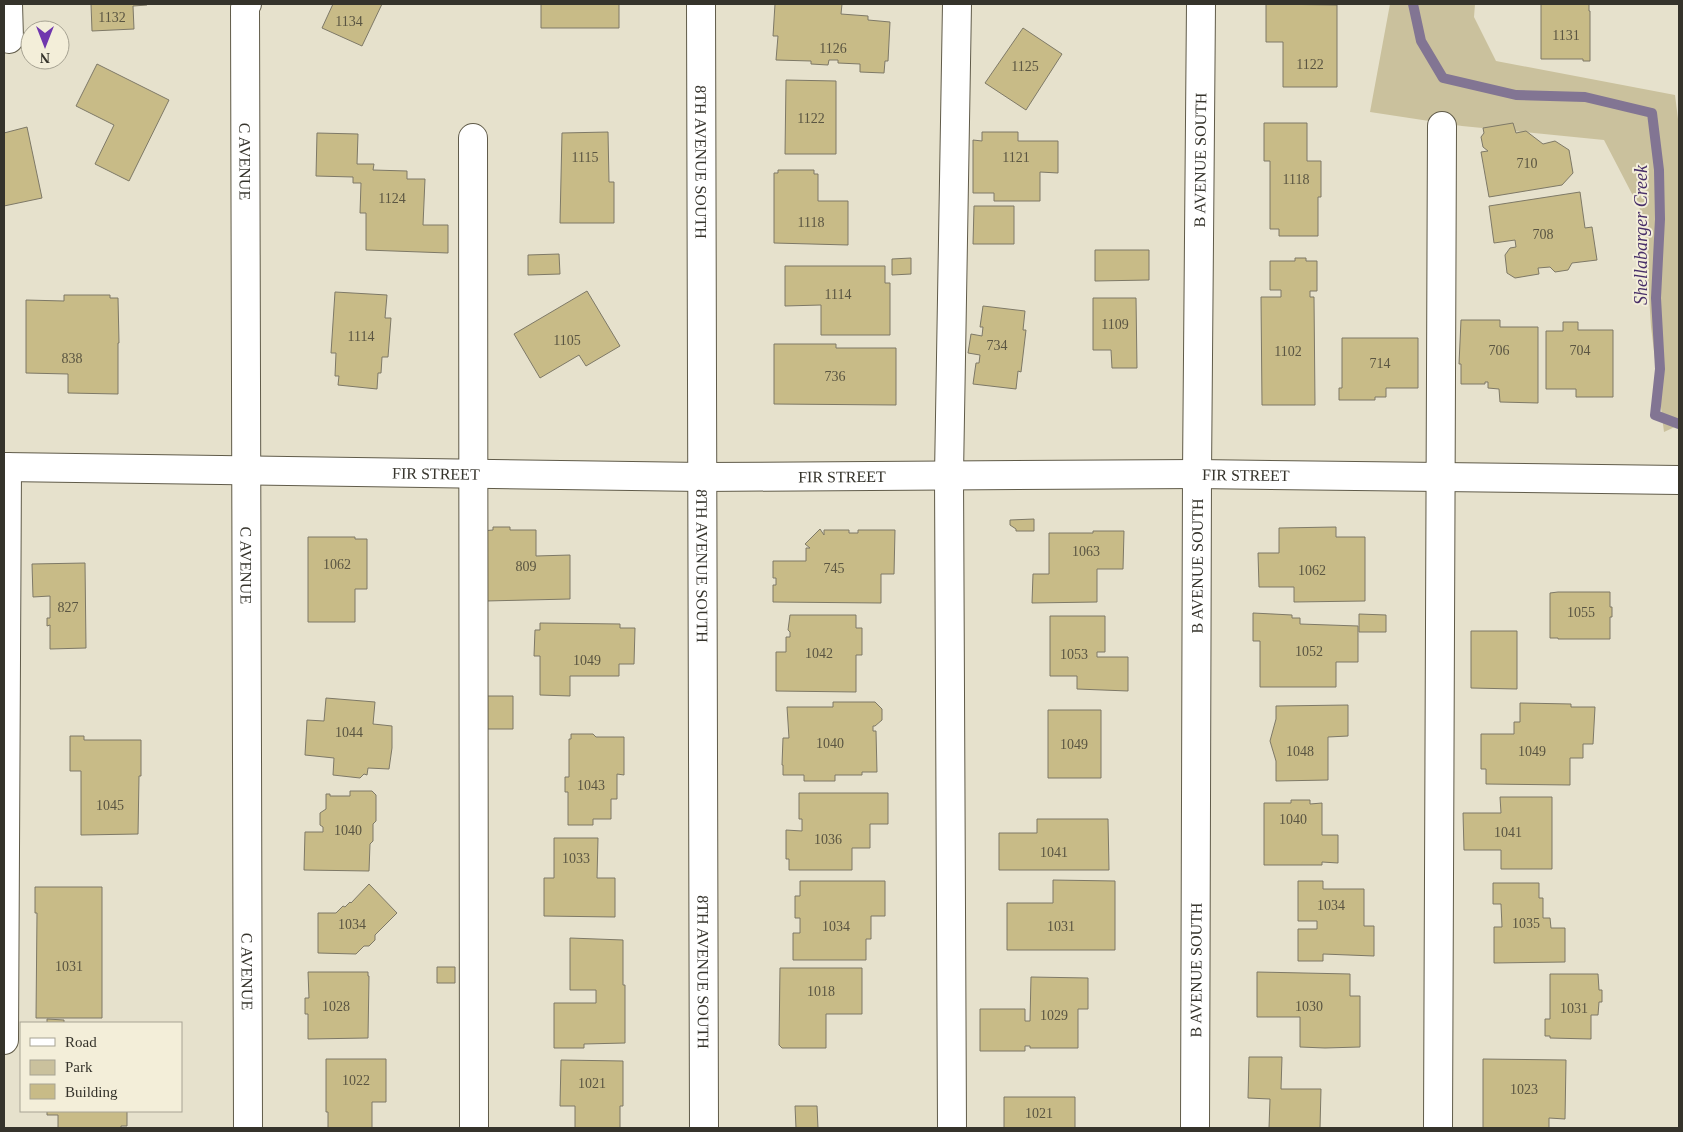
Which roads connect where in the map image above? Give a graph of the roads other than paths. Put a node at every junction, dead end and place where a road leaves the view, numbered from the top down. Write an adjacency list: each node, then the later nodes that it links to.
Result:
1 (8, 4): 6 (street)
2 (247, 4): 10 (street, C AVENUE)
3 (701, 4): 14 (street, 8TH AVENUE SOUTH)
4 (957, 4): 13 (street)
5 (1201, 4): 12 (street, B AVENUE SOUTH)
6 (9, 39)
7 (1442, 126): 15 (street)
8 (473, 138): 11 (street)
9 (6, 467): 10 (street, FIR STREET); 17 (street)
10 (246, 470): 11 (street, FIR STREET); 18 (street, C AVENUE)
11 (474, 473): 14 (street, FIR STREET); 19 (street)
12 (1197, 474): 13 (street, FIR STREET); 15 (street, FIR STREET); 22 (street, B AVENUE SOUTH)
13 (949, 476): 14 (street, FIR STREET); 21 (street)
14 (702, 477): 20 (street, 8TH AVENUE SOUTH)
15 (1440, 477): 16 (street, FIR STREET); 23 (street)
16 (1679, 480)
17 (4, 1040)
18 (248, 1128)
19 (474, 1128)
20 (704, 1128)
21 (952, 1128)
22 (1195, 1128)
23 (1438, 1128)

